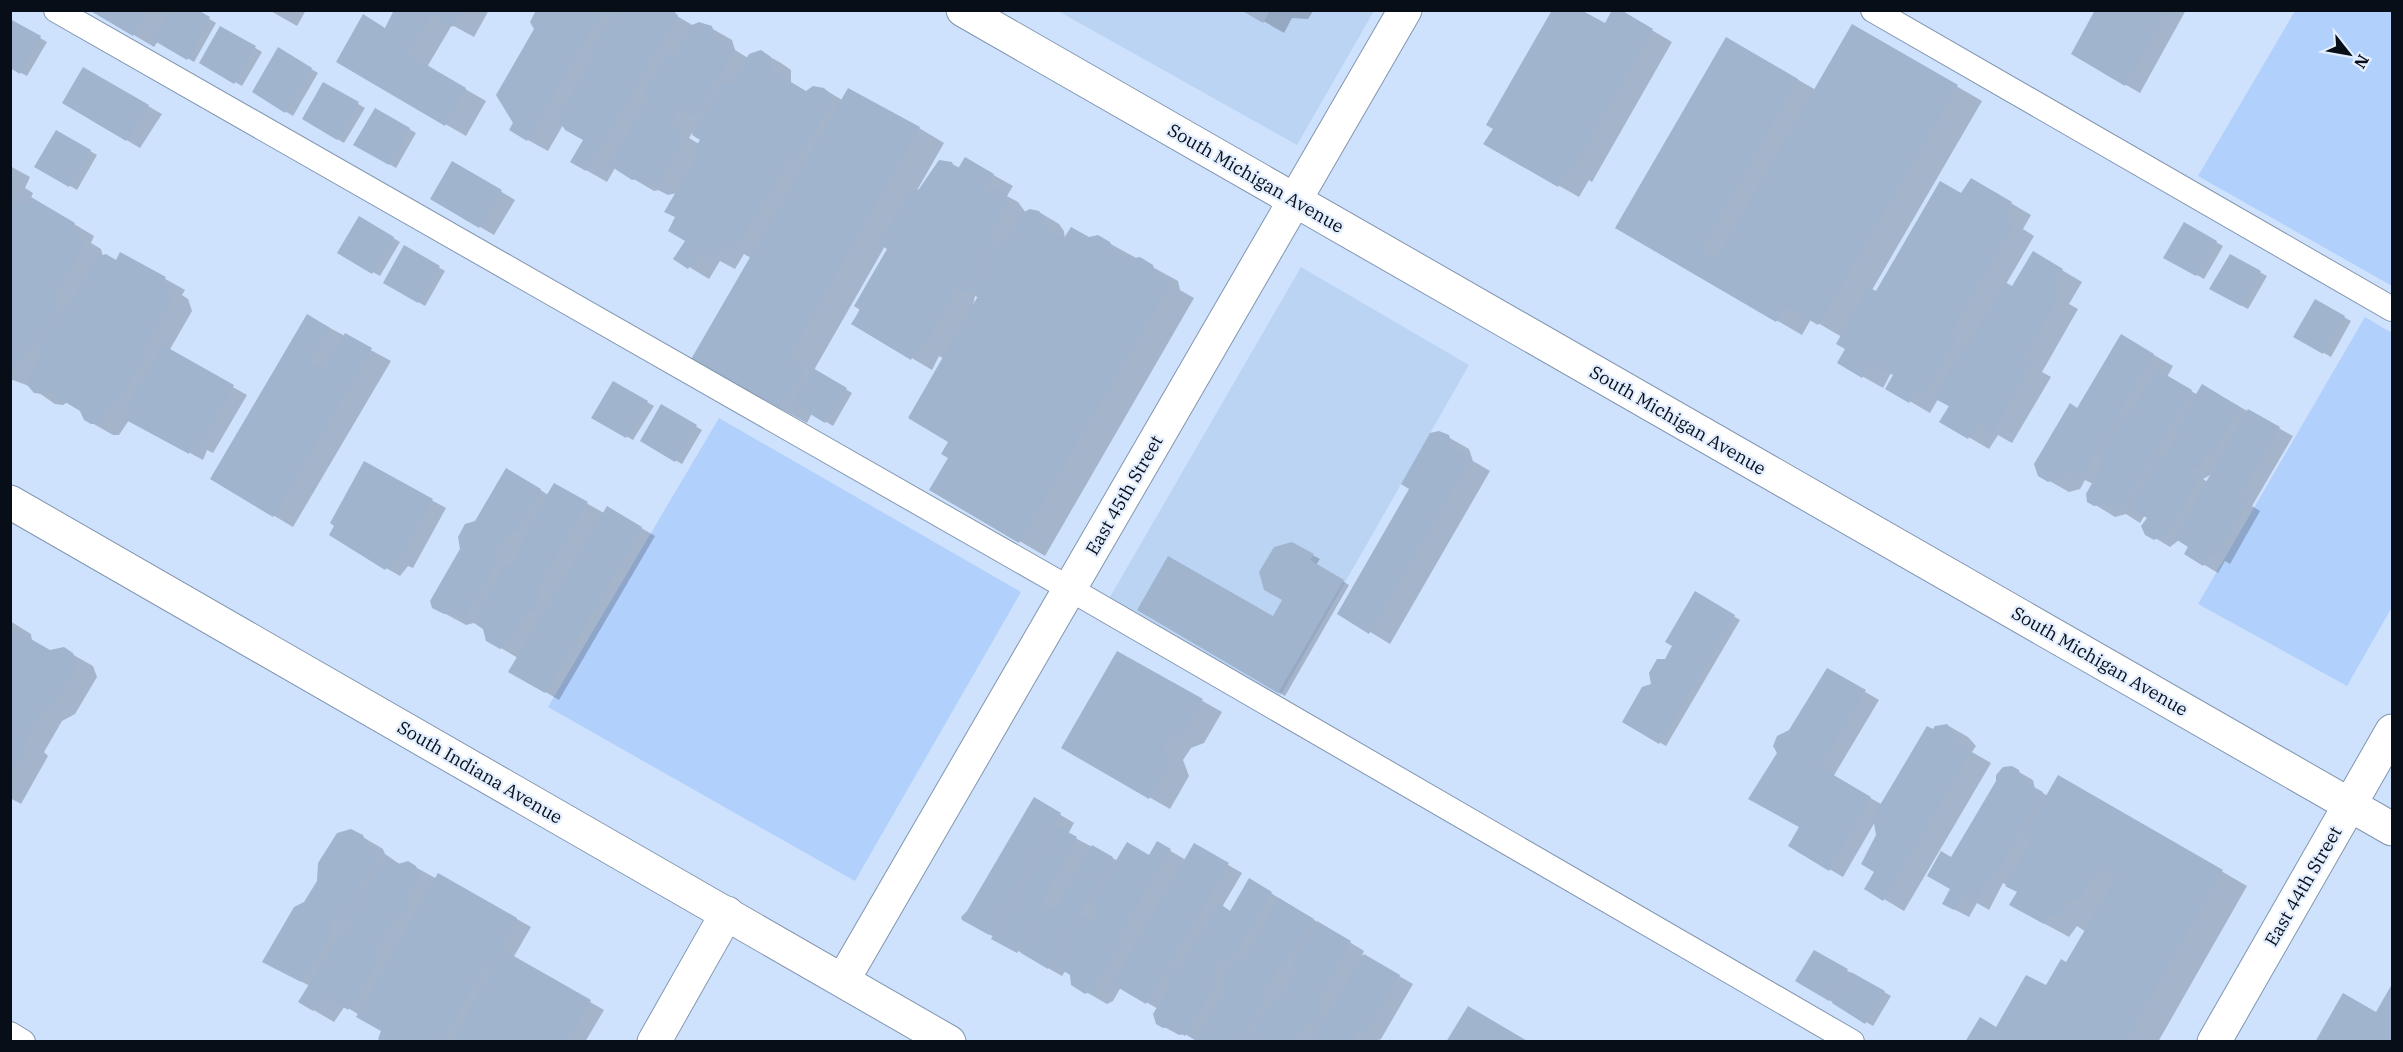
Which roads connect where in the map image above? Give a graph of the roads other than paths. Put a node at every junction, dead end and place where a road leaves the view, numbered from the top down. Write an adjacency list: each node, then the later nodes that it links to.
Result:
1 (56, 10): 8 (lane)
2 (963, 10): 5 (street, South Michigan Avenue)
3 (1405, 10): 5 (street, East 45th Street)
4 (1873, 10): 6 (lane)
5 (1294, 201): 8 (street, East 45th Street); 10 (street, South Michigan Avenue)
6 (2392, 309)
7 (10, 502): 12 (street, South Indiana Avenue)
8 (1070, 590): 13 (street, East 45th Street); 18 (lane)
9 (2392, 732): 10 (street, East 44th Street)
10 (2350, 805): 11 (street, South Michigan Avenue); 19 (street, East 44th Street)
11 (2392, 829)
12 (727, 913): 13 (street, South Indiana Avenue); 16 (street)
13 (843, 980): 17 (street, South Indiana Avenue)
14 (10, 1034): 15 (lane)
15 (23, 1041)
16 (654, 1041)
17 (949, 1041)
18 (1852, 1041)
19 (2214, 1041)

